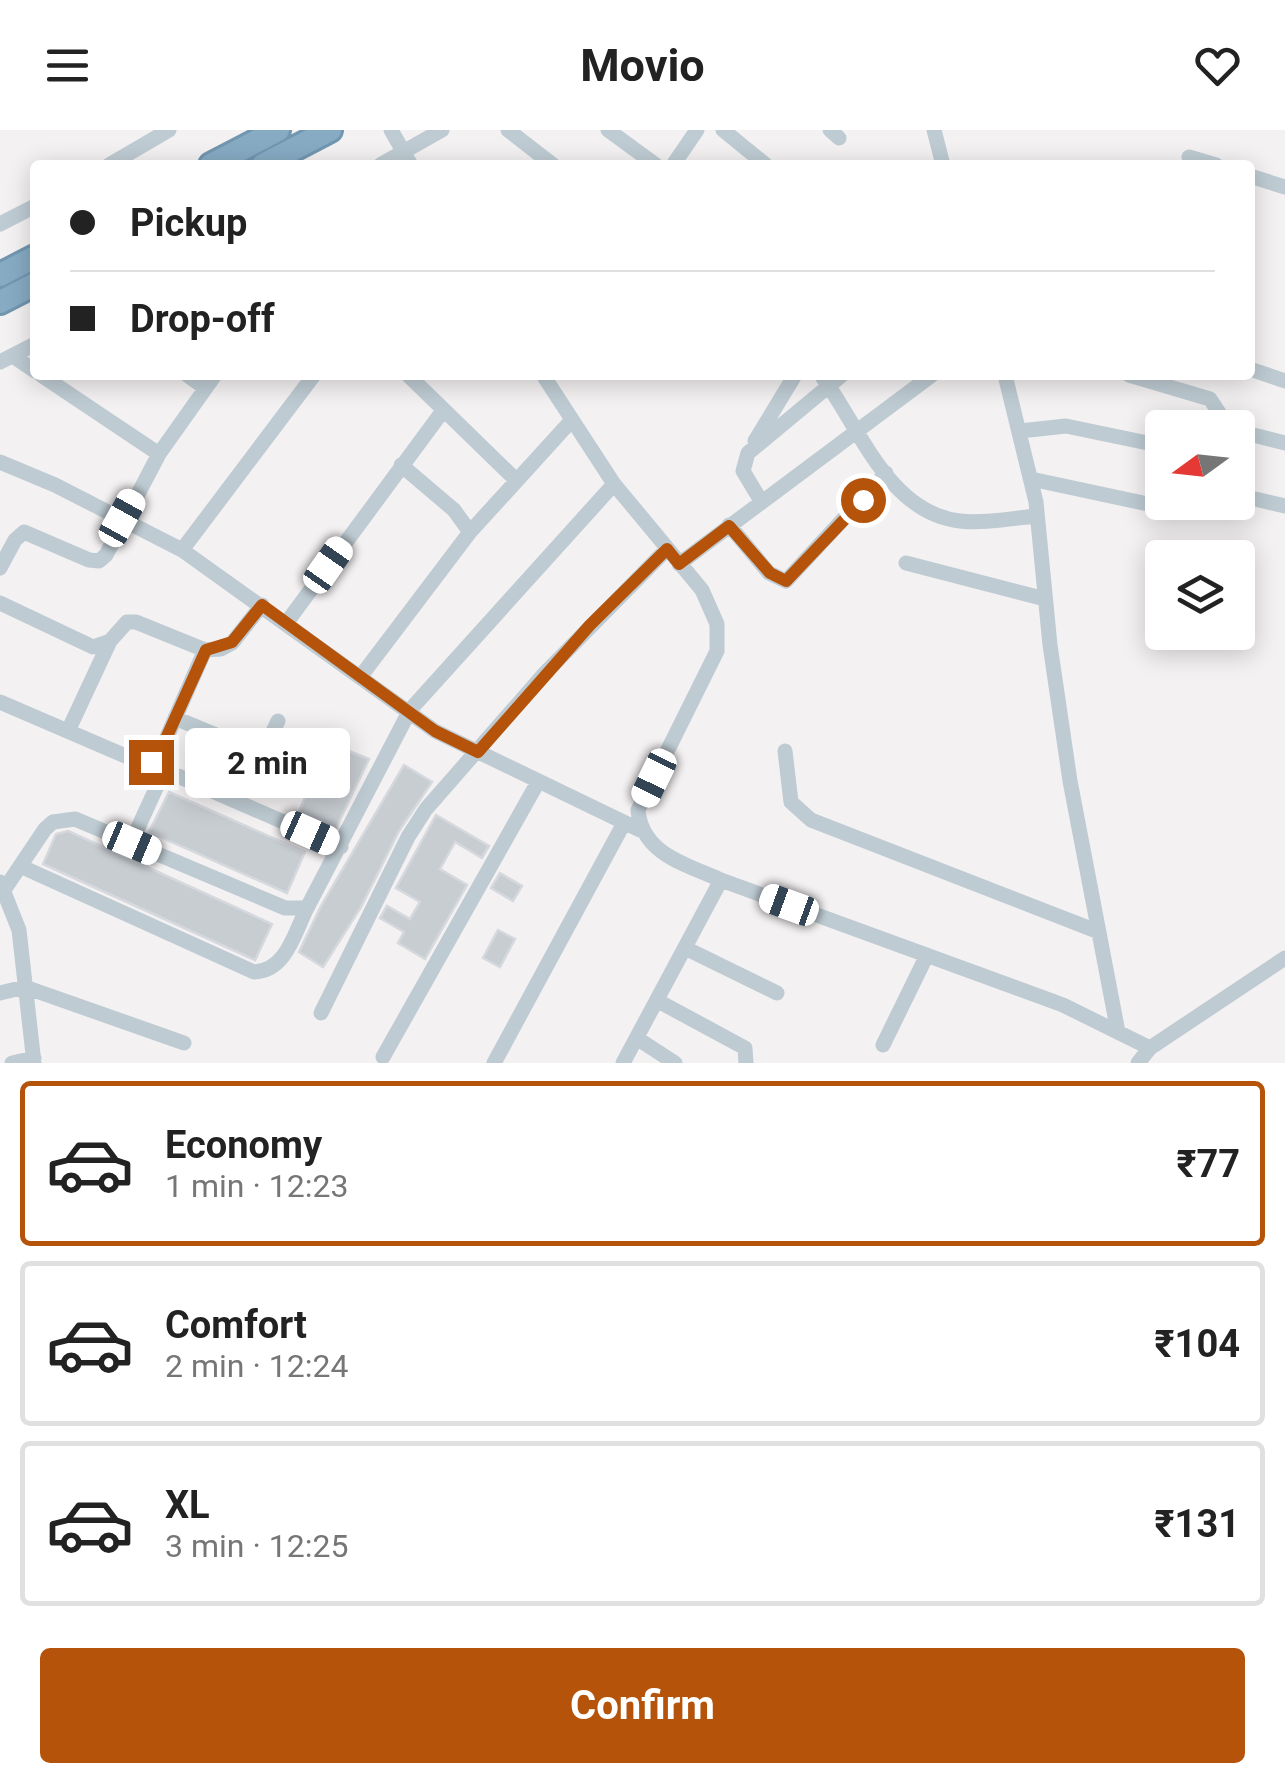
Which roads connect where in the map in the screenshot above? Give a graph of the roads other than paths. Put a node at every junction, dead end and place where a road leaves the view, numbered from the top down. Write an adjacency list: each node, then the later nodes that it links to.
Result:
1 (169, 130): 13 (street)
2 (278, 130): 14 (highway)
3 (330, 130): 15 (highway)
4 (391, 130): 12 (street)
5 (442, 130): 12 (street)
6 (508, 130): 16 (street)
7 (608, 130): 17 (street)
8 (698, 130): 18 (street)
9 (723, 130): 19 (street)
10 (934, 130): 20 (street)
11 (1189, 157): 21 (street)
12 (408, 158)
13 (118, 160)
14 (221, 160)
15 (273, 160)
16 (547, 160)
17 (649, 160)
18 (677, 160)
19 (760, 160)
20 (942, 160)
21 (1199, 160)
22 (1255, 178): 23 (street)
23 (1285, 187)
24 (30, 209): 25 (street)
25 (0, 224)
26 (30, 260): 27 (highway)
27 (0, 275)
28 (30, 287): 29 (highway)
29 (0, 302)
30 (30, 347): 31 (street)
31 (6, 359): 32 (street)
32 (30, 370)
33 (1255, 371): 45 (street)
34 (48, 380): 55 (street)
35 (310, 380): 71 (street)
36 (413, 380): 47 (street)
37 (545, 380): 48 (street)
38 (793, 380): 54 (street)
39 (830, 380): 54 (street)
40 (832, 380): 49 (street)
41 (925, 380): 49 (street)
42 (1006, 380): 50 (street)
43 (1145, 380): 46 (street)
44 (210, 381): 55 (street)
45 (1285, 381)
46 (1218, 410)
47 (442, 412): 57 (street); 60 (street)
48 (571, 421): 60 (street); 61 (street)
49 (858, 429): 58 (street); 63 (street)
50 (1020, 431): 52 (street); 59 (street)
51 (1255, 436): 53 (street)
52 (1145, 442)
53 (1285, 443)
54 (748, 453): 63 (street)
55 (158, 454): 67 (street)
56 (0, 462): 67 (street)
57 (400, 465): 69 (street); 78 (street)
58 (886, 474): 66 (street); 68 (street)
59 (1031, 478): 64 (street); 66 (street)
60 (515, 479): 69 (street)
61 (614, 484): 70 (street); 83 (street)
62 (1255, 500): 65 (street)
63 (760, 501): 68 (street)
64 (1145, 503)
65 (1285, 506)
66 (1037, 516): 75 (street)
67 (122, 518): 71 (street); 72 (street)
68 (729, 526): 74 (street)
69 (470, 532): 81 (street)
70 (667, 549): 74 (street); 88 (street)
71 (182, 550): 77 (street)
72 (2, 558)
73 (906, 563): 75 (street)
74 (679, 564): 90 (street)
75 (1045, 599): 98 (street)
76 (0, 603): 79 (street)
77 (262, 605): 78 (street); 80 (street)
78 (287, 622): 81 (street)
79 (110, 641): 80 (street); 86 (street)
80 (206, 650): 84 (street)
81 (361, 676): 83 (street)
82 (0, 702): 86 (street)
83 (410, 710): 88 (street); 92 (street)
84 (175, 718): 85 (street); 86 (street)
85 (278, 722)
86 (68, 731)
87 (785, 751): 98 (street)
88 (478, 752): 89 (street); 106 (street)
89 (538, 782): 90 (street); 112 (street)
90 (632, 827): 94 (street); 115 (street)
91 (132, 843): 92 (street); 93 (street); 96 (street)
92 (341, 847): 96 (street)
93 (20, 866): 95 (street); 96 (street)
94 (720, 880): 99 (street); 100 (street)
95 (3, 884): 97 (street)
96 (307, 908)
97 (8, 916): 102 (street)
98 (1099, 932): 107 (street)
99 (685, 948): 103 (street); 105 (street)
100 (927, 956): 107 (street); 110 (street)
101 (1285, 958): 111 (street)
102 (25, 986): 104 (street); 109 (street); 113 (street)
103 (777, 993)
104 (0, 994)
105 (658, 1001): 108 (street); 118 (street)
106 (321, 1012)
107 (1118, 1032): 111 (street)
108 (638, 1039): 116 (street); 117 (street)
109 (184, 1042)
110 (884, 1045)
111 (1150, 1048): 119 (street)
112 (384, 1056)
113 (34, 1060): 114 (street)
114 (12, 1063)
115 (494, 1063)
116 (623, 1063)
117 (675, 1063)
118 (746, 1063)
119 (1138, 1063)

